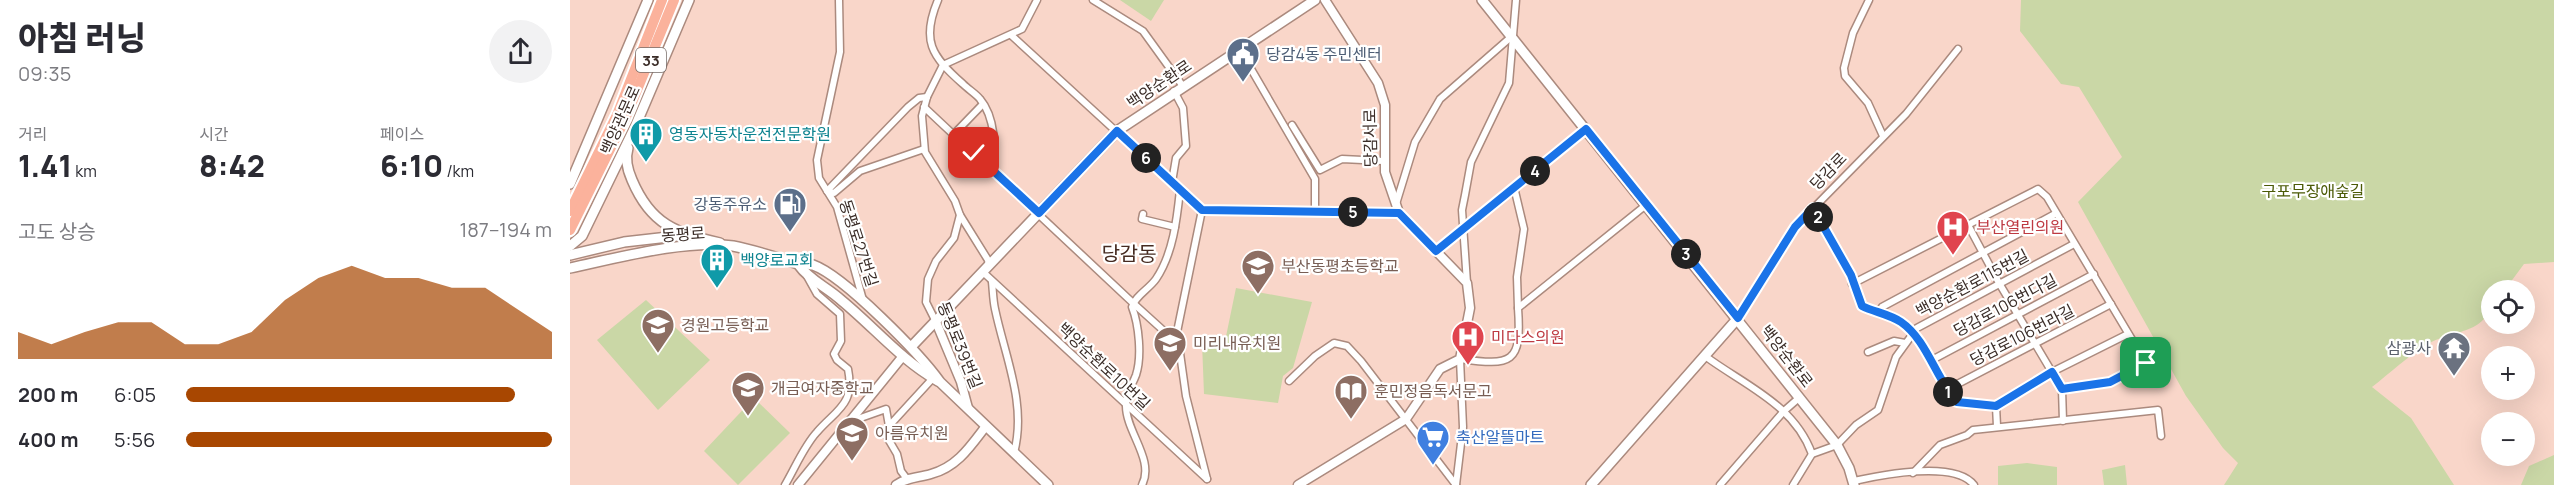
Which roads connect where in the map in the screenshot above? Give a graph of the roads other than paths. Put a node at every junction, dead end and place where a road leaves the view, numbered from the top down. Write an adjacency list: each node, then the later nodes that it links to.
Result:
1 (648, 0): 35 (main road, 백양관문로)
2 (662, 0): 24 (highway, 33)
3 (674, 0): 24 (highway, 33)
4 (689, 0): 26 (main road, 백양관문로)
5 (839, 0): 38 (street, 동평로27번길)
6 (938, 0): 18 (street)
7 (1036, 0): 14 (street)
8 (1092, 0): 19 (street)
9 (1315, 0): 17 (main road, 백양순환로)
10 (1325, 0): 32 (street, 당감서로)
11 (1482, 0): 15 (main road, 백양순환로)
12 (1516, 0): 15 (street)
13 (1869, 0): 30 (street)
14 (1011, 35): 18 (street); 28 (street)
15 (1511, 37): 27 (main road, 백양순환로); 39 (street); 52 (street)
16 (1958, 49): 30 (street, 당감로)
17 (1240, 50): 19 (main road, 백양순환로); 44 (street)
18 (943, 65): 21 (street); 22 (street)
19 (1182, 85): 20 (main road, 백양순환로)
20 (1174, 91): 28 (main road, 백양순환로); 34 (street)
21 (927, 97): 23 (street); 38 (street)
22 (983, 104): 29 (street); 33 (street)
23 (924, 107): 29 (street); 31 (street)
24 (621, 117): 43 (highway, 33); 53 (highway, 33)
25 (1292, 125): 32 (street)
26 (635, 127): 54 (main road); 56 (main road, 백양관문로)
27 (1586, 129): 36 (street); 40 (main road, 백양순환로)
28 (1117, 131): 34 (street); 45 (main road, 백양순환로)
29 (954, 134): 33 (street)
30 (1883, 136): 41 (street, 당감로)
31 (924, 150): 38 (street); 49 (street)
32 (1383, 161): 39 (street, 당감서로)
33 (994, 171): 45 (street)
34 (1172, 182): 37 (street)
35 (570, 184)
36 (1514, 188): 52 (street); 73 (street)
37 (1180, 190): 42 (street); 51 (street)
38 (827, 191): 70 (street, 동평로27번길)
39 (1396, 204): 46 (street, 당감서로)
40 (1646, 205): 73 (street); 76 (main road, 백양순환로)
41 (1813, 208): 69 (street); 76 (street, 당감로)
42 (1202, 210): 44 (street); 78 (street)
43 (570, 211)
44 (1316, 212): 46 (street)
45 (1039, 213): 63 (main road, 백양순환로); 71 (street)
46 (1399, 213): 58 (street, 당감서로)
47 (1143, 214): 51 (street)
48 (2055, 214): 50 (street); 55 (street); 59 (street)
49 (960, 215): 63 (street); 77 (street, 동평로39번길)
50 (1968, 225): 59 (street); 69 (street)
51 (1175, 228): 71 (street)
52 (1463, 229): 58 (street); 67 (street)
53 (570, 230)
54 (686, 235): 57 (main road); 60 (main road, 동평로)
55 (2074, 244): 64 (street); 68 (street, 백양순환로115번길)
56 (570, 246)
57 (731, 246): 61 (main road, 동평로); 62 (main road, 동평로)
58 (1436, 251): 67 (street, 당감서로)
59 (1982, 253): 68 (street); 74 (street)
60 (570, 255)
61 (798, 264): 65 (main road, 동평로); 70 (main road, 동평로)
62 (570, 268)
63 (986, 270): 66 (street, 백양순환로10번길); 77 (main road, 백양순환로)
64 (2094, 274): 72 (street); 75 (street, 당감로106번다길)
65 (806, 275): 85 (main road, 동평로); 112 (street)
66 (992, 281): 95 (street, 백양순환로10번길); 107 (street)
67 (1467, 283): 87 (street)
68 (1999, 283): 75 (street); 79 (street, 백양순환로115번길)
69 (1852, 284): 74 (street)
70 (864, 303): 83 (main road, 동평로)
71 (1133, 303): 78 (street); 95 (street)
72 (2111, 304): 80 (street); 81 (street, 당감로106번라길)
73 (1518, 308): 87 (street)
74 (1878, 312): 79 (street)
75 (2018, 314): 81 (street); 88 (street, 당감로106번다길)
76 (1738, 318): 86 (main road, 당감로); 94 (main road, 백양순환로)
77 (936, 322): 83 (main road, 백양순환로); 97 (street, 동평로39번길)
78 (1177, 332): 95 (street, 백양순환로10번길)
79 (1912, 333): 82 (street, 백양순환로115번길); 88 (street)
80 (2128, 334): 89 (street); 92 (street)
81 (2035, 343): 89 (street); 93 (street, 당감로106번라길)
82 (1905, 344): 84 (street); 106 (street, 백양순환로115번길)
83 (911, 347): 90 (main road, 동평로)
84 (1868, 352)
85 (903, 356): 90 (main road, 동평로); 100 (street)
86 (1705, 356): 98 (street); 119 (main road, 당감로)
87 (1460, 359): 99 (street); 118 (street)
88 (1930, 361): 93 (street)
89 (2052, 372): 92 (street); 96 (street)
90 (937, 380): 97 (main road, 동평로); 102 (street)
91 (1289, 381): 99 (street)
92 (2062, 389): 101 (street)
93 (1946, 390): 96 (street)
94 (1800, 397): 98 (street); 106 (main road, 백양순환로)
95 (1126, 404): 116 (street)
96 (1996, 406): 104 (street)
97 (968, 408): 103 (main road, 동평로)
98 (1785, 410): 108 (street); 120 (street)
99 (1406, 419): 117 (street); 118 (street)
100 (851, 421): 102 (street); 113 (street)
101 (2063, 421): 104 (street); 105 (street)
102 (889, 426): 110 (street)
103 (986, 426): 107 (main road, 동평로); 110 (street)
104 (1998, 426): 109 (street)
105 (2161, 436)
106 (1837, 445): 108 (street); 111 (main road, 백양순환로)
107 (1014, 453): 115 (main road, 동평로)
108 (1812, 454): 121 (street)
109 (1913, 472): 111 (street); 122 (street)
110 (907, 479): 114 (street)
111 (1854, 483)
112 (785, 485)
113 (798, 485)
114 (896, 485)
115 (1048, 485)
116 (1142, 485)
117 (1298, 485)
118 (1457, 485)
119 (1591, 485)
120 (1720, 485)
121 (1793, 485)
122 (1974, 485)

